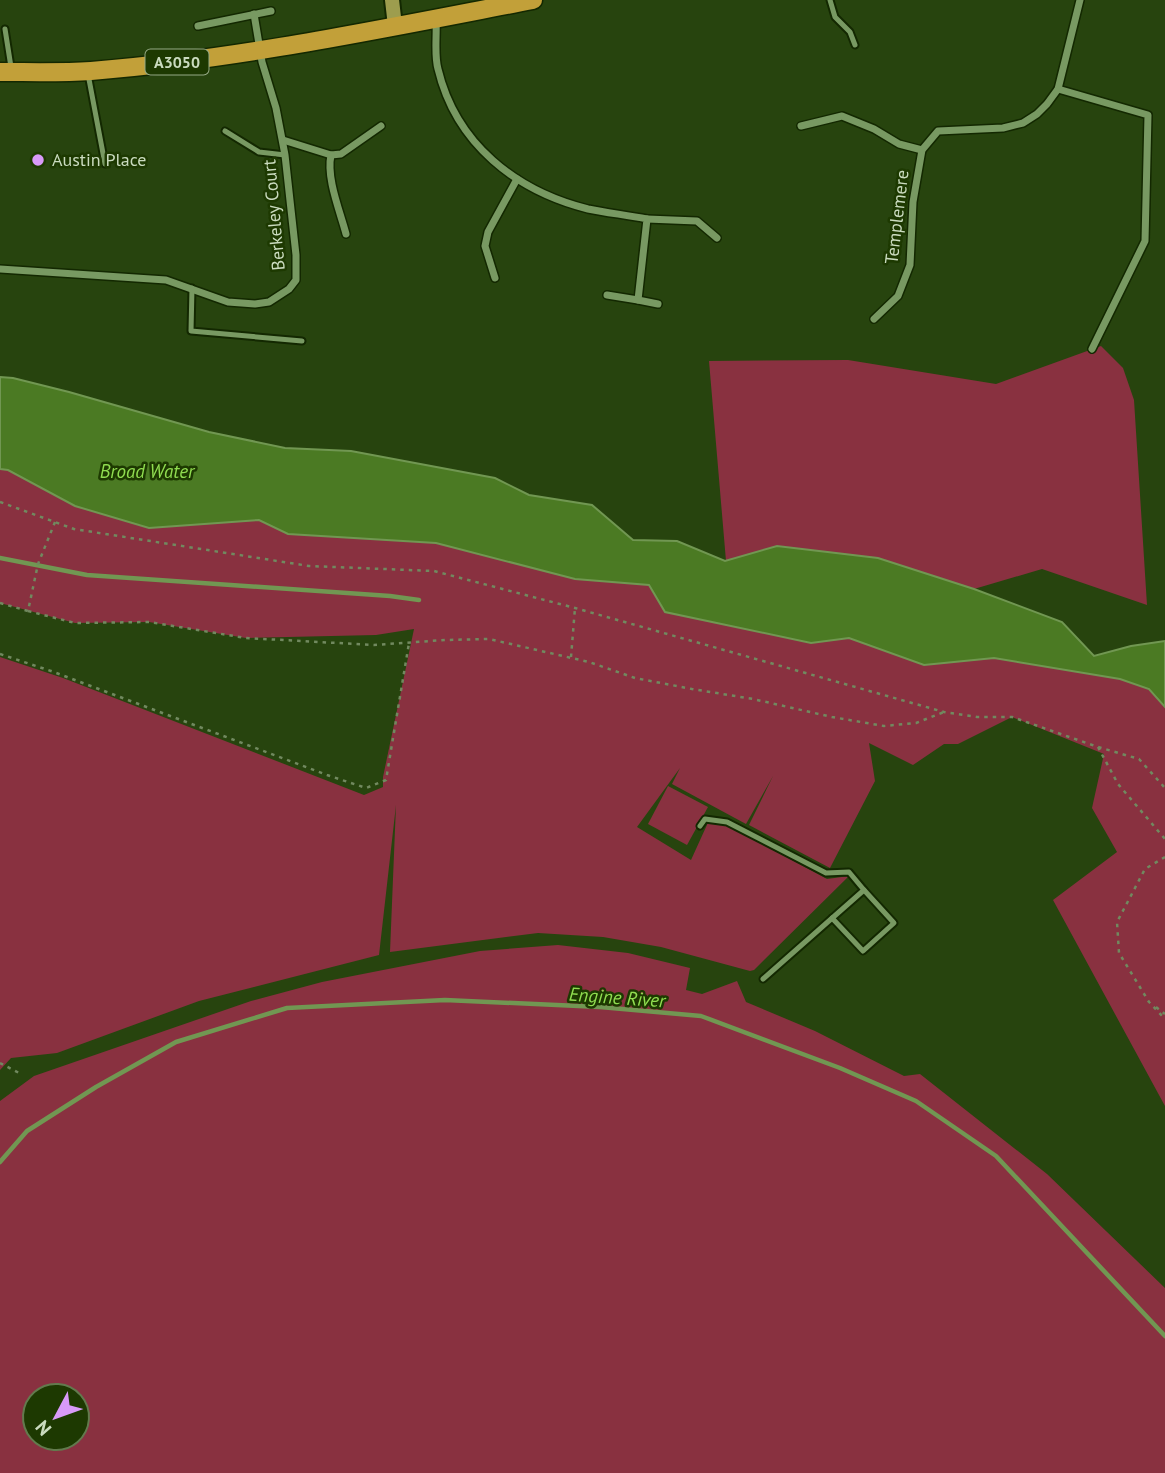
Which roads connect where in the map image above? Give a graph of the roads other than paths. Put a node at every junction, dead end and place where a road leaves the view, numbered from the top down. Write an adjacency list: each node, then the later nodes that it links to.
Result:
1 (392, 0): 9 (street)
2 (533, 0): 7 (main road, A3050)
3 (830, 0): 11 (lane)
4 (1080, 0): 15 (street, Templemere)
5 (271, 11): 6 (street)
6 (254, 14): 8 (street); 12 (street, Berkeley Court)
7 (436, 18): 9 (main road, A3050); 24 (street)
8 (198, 26)
9 (395, 26): 12 (main road, A3050)
10 (5, 29): 14 (lane)
11 (855, 45)
12 (261, 50): 13 (main road, A3050); 19 (street, Berkeley Court)
13 (87, 71): 14 (main road, A3050); 23 (lane)
14 (6, 72)
15 (1058, 89): 20 (street, Templemere); 36 (street)
16 (381, 126): 22 (street)
17 (801, 126): 20 (street, Templemere)
18 (225, 131): 21 (lane)
19 (283, 140): 21 (street, Berkeley Court); 22 (street)
20 (922, 150): 34 (street, Templemere)
21 (285, 155): 30 (street, Berkeley Court)
22 (331, 155): 26 (street)
23 (105, 164)
24 (517, 179): 25 (street); 29 (street)
25 (646, 219): 27 (street); 32 (street)
26 (346, 234)
27 (716, 238)
28 (0, 269): 30 (street, Berkeley Court)
29 (495, 278)
30 (192, 288): 35 (lane)
31 (607, 295): 32 (street)
32 (638, 300): 33 (street)
33 (658, 304)
34 (874, 319)
35 (302, 341)
36 (1092, 349)
37 (700, 826): 38 (lane)
38 (864, 890): 39 (lane); 39 (lane)
39 (832, 918): 40 (lane)
40 (763, 979)

